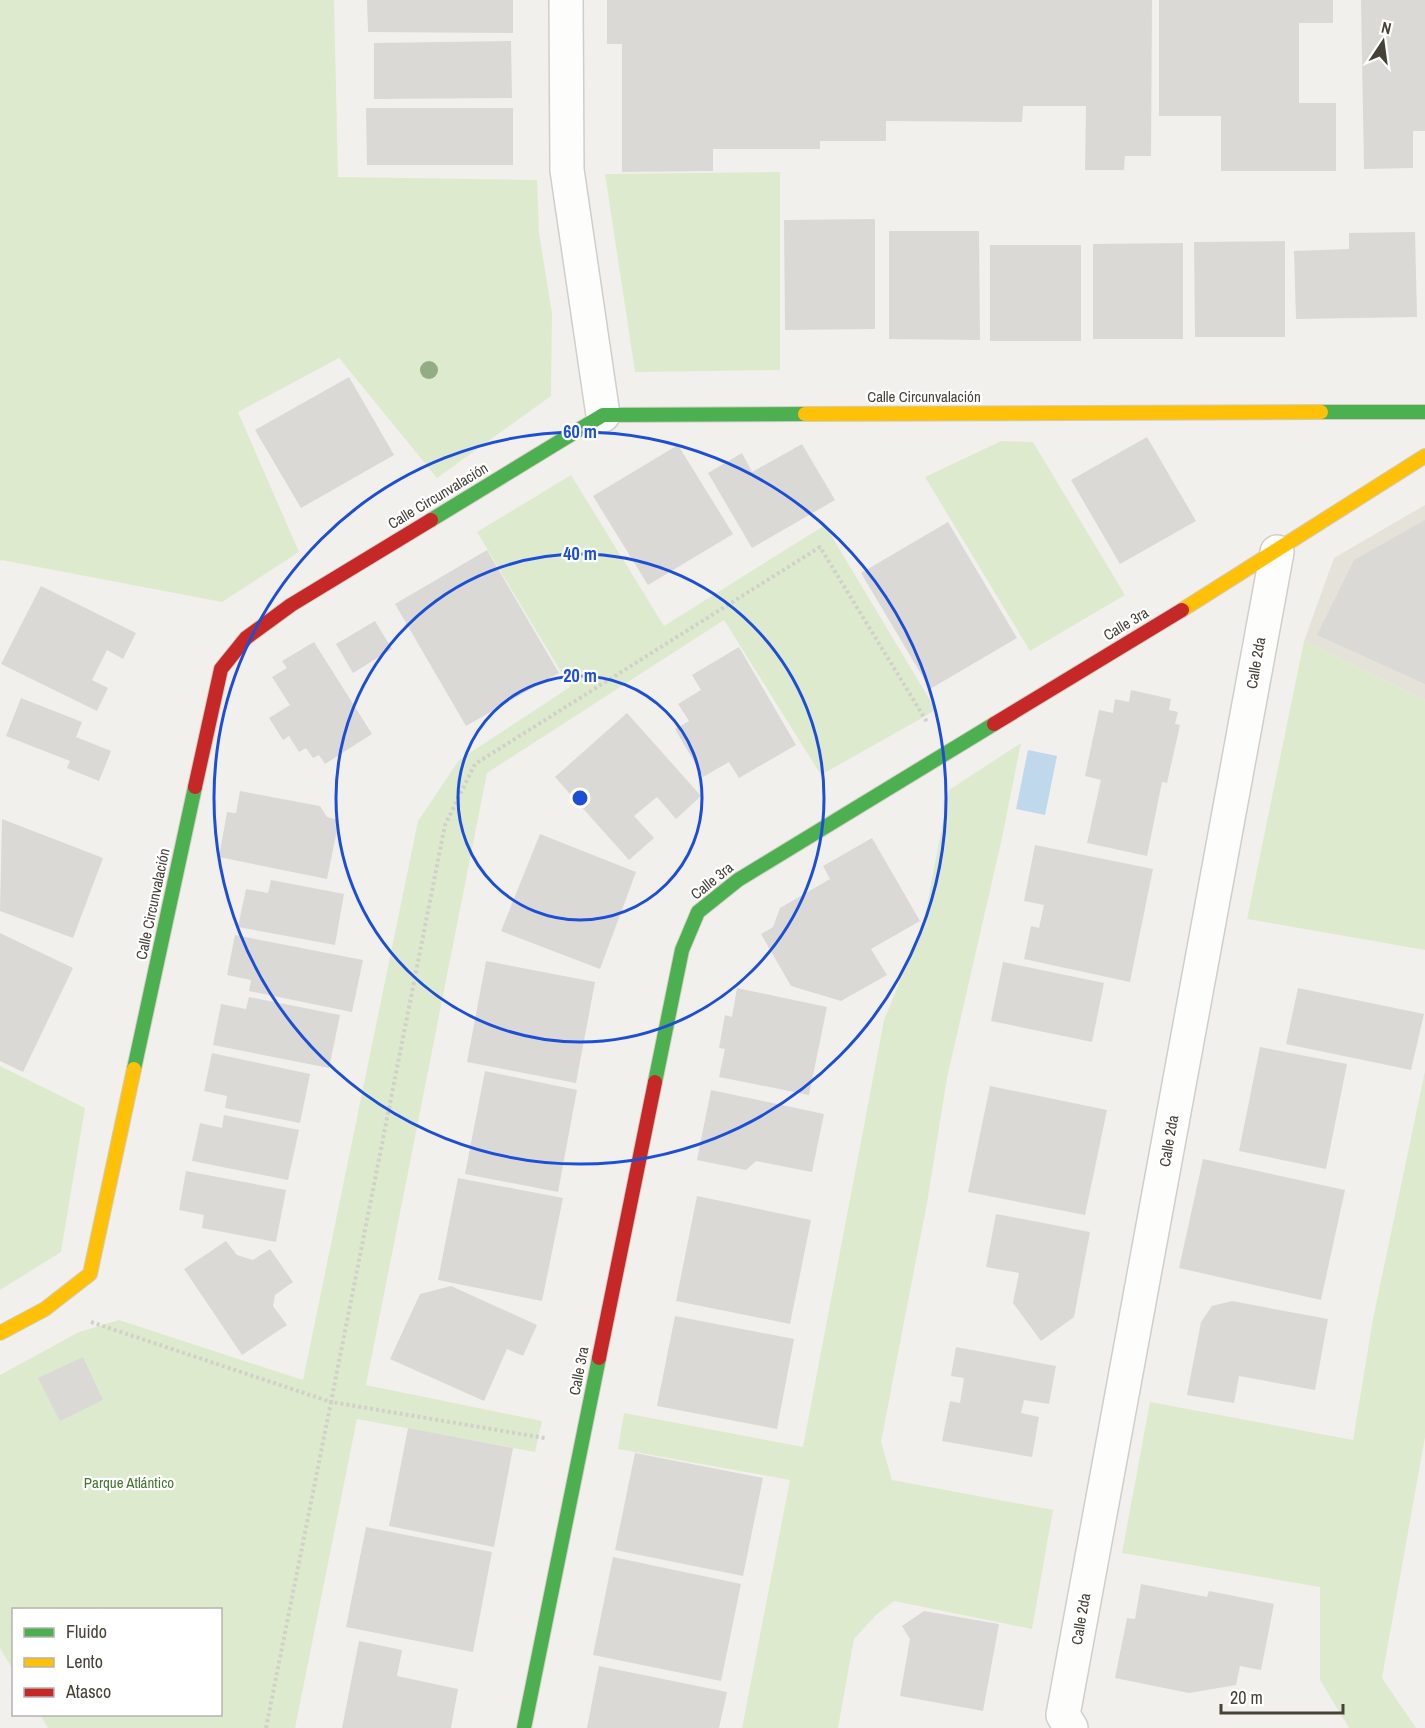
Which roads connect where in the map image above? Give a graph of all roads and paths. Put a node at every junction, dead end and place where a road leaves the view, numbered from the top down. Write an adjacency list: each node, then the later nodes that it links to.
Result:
1 (566, 0): 3 (street)
2 (1425, 412): 3 (street, Calle Circunvalación)
3 (603, 415): 8 (street, Calle Circunvalación)
4 (1425, 456): 5 (street, Calle 3ra)
5 (1277, 552): 12 (street, Calle 3ra); 13 (street, Calle 2da)
6 (928, 723): 9 (path)
7 (82, 1319): 9 (path)
8 (0, 1333)
9 (331, 1402): 10 (path); 11 (path)
10 (549, 1439)
11 (266, 1728)
12 (524, 1728)
13 (1071, 1728)

